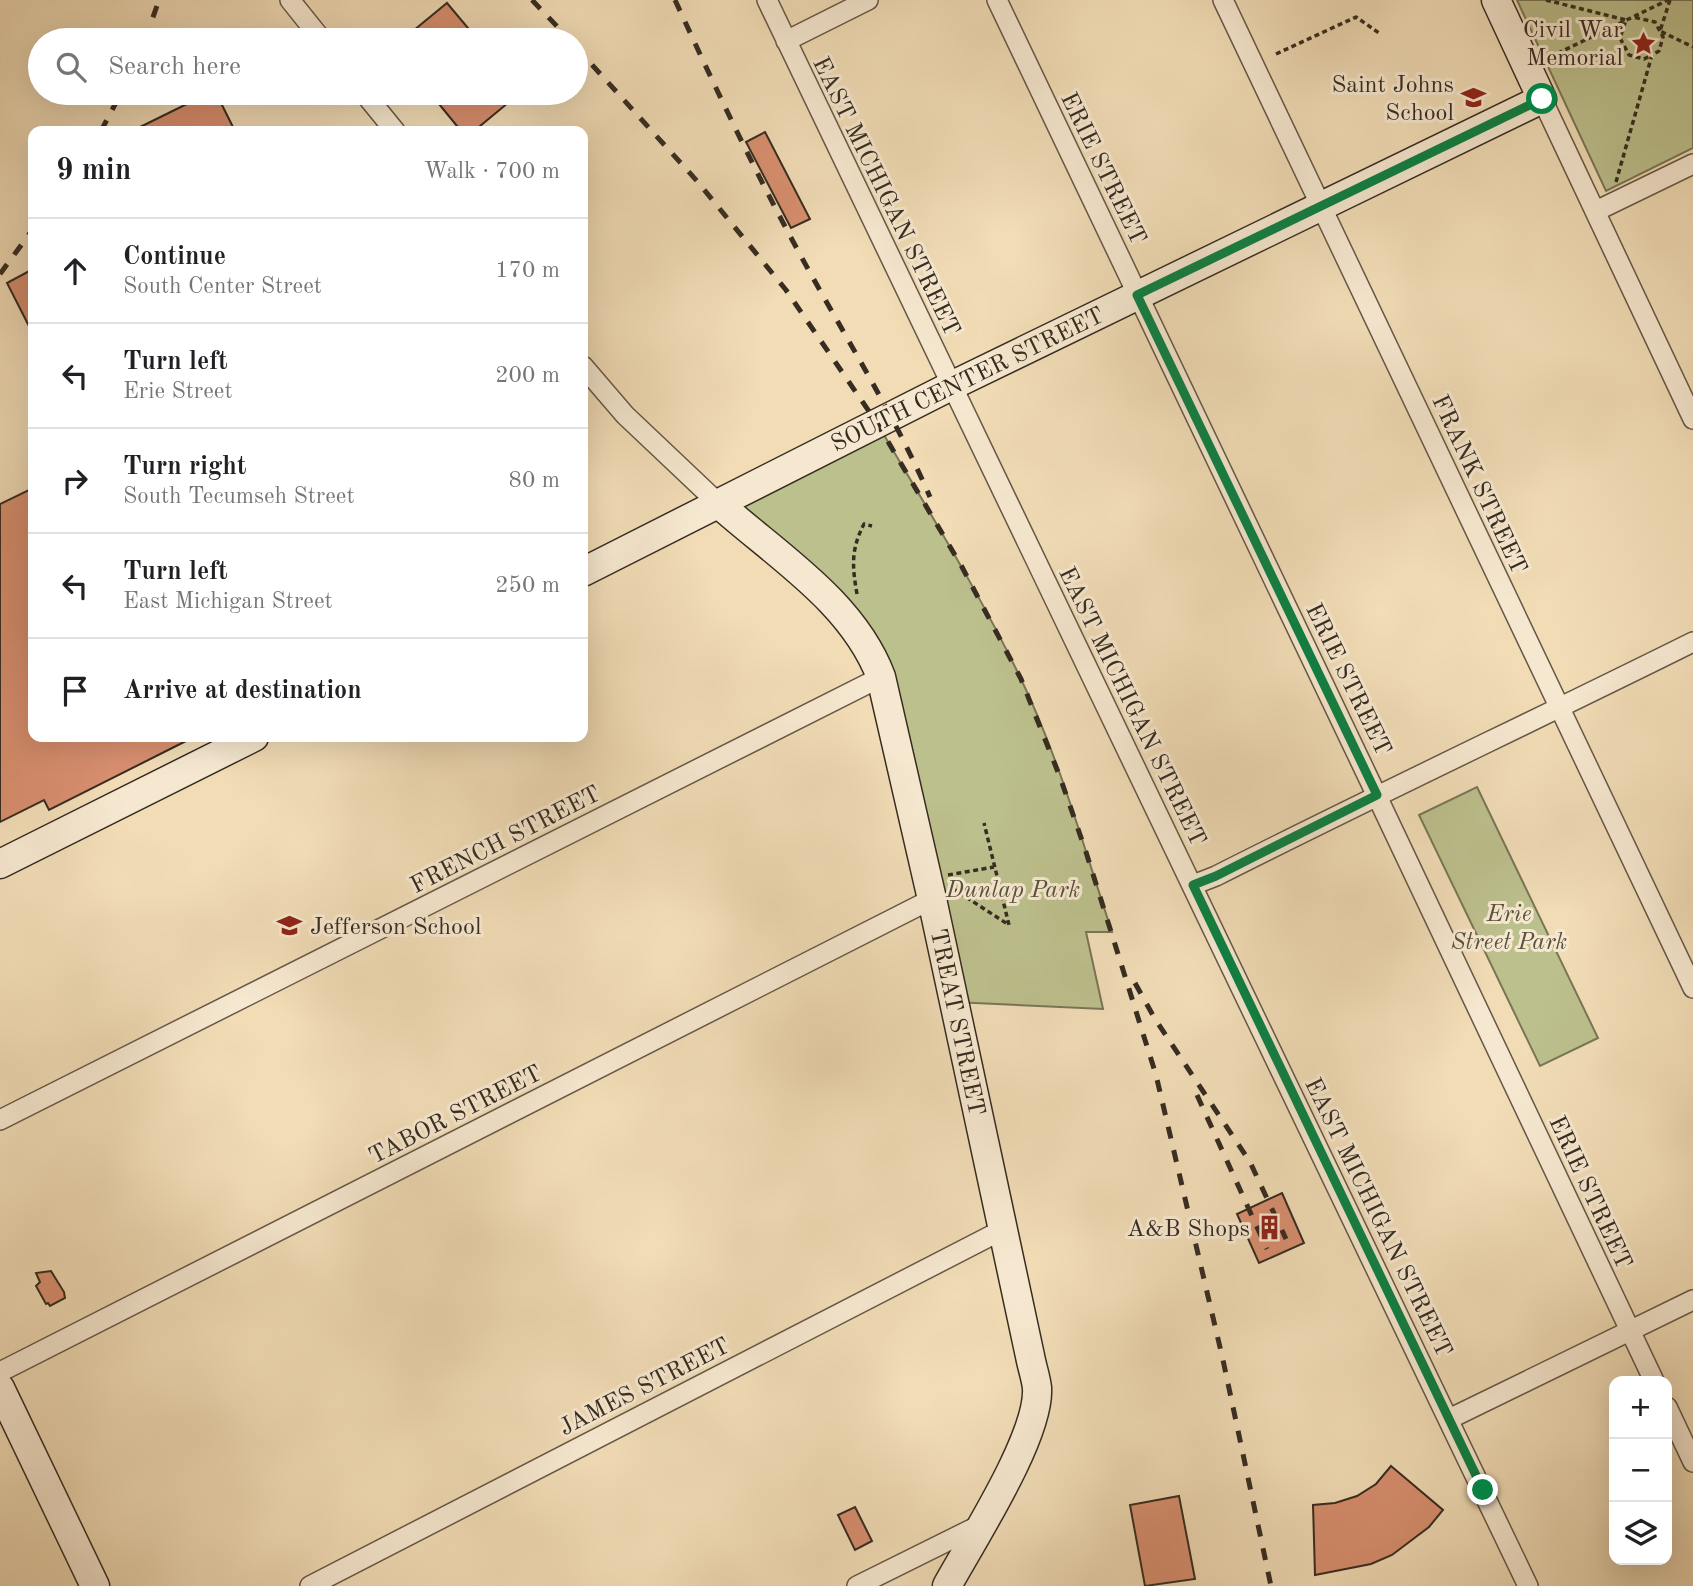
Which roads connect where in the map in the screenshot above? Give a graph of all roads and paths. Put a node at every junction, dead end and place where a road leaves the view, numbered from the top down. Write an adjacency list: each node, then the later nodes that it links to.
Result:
1 (290, 0): 11 (street)
2 (767, 0): 14 (street, EAST MICHIGAN STREET)
3 (868, 0): 14 (street)
4 (997, 0): 26 (street, ERIE STREET)
5 (1223, 0): 24 (street, FRANK STREET)
6 (1496, 0): 19 (street)
7 (1546, 0): 10 (path)
8 (1669, 0): 9 (path); 12 (path)
9 (1633, 17): 10 (path); 12 (path)
10 (1626, 20): 17 (path); 18 (path)
11 (312, 28)
12 (1660, 31): 15 (path); 17 (path)
13 (1379, 33): 16 (path)
14 (786, 41): 28 (street, EAST MICHIGAN STREET)
15 (1693, 47)
16 (1276, 54)
17 (1653, 55): 23 (path)
18 (1550, 57)
19 (1542, 99): 24 (street, SOUTH CENTER STREET); 25 (street)
20 (374, 105): 21 (street)
21 (391, 126)
22 (1693, 164): 25 (street)
23 (1613, 190)
24 (1321, 206): 26 (street, SOUTH CENTER STREET); 36 (street, FRANK STREET)
25 (1596, 211): 29 (street)
26 (1137, 295): 28 (street, SOUTH CENTER STREET); 38 (street, ERIE STREET)
27 (588, 372): 30 (street)
28 (951, 386): 30 (street, SOUTH CENTER STREET); 43 (street, EAST MICHIGAN STREET)
29 (1693, 419)
30 (719, 504): 32 (street, SOUTH CENTER STREET); 35 (street, TREAT STREET)
31 (872, 526): 33 (path)
32 (588, 570)
33 (857, 594)
34 (1693, 642): 36 (street)
35 (881, 677): 44 (street, TREAT STREET); 46 (street, FRENCH STREET)
36 (1560, 708): 38 (street); 45 (street, FRANK STREET)
37 (244, 742): 40 (street)
38 (1377, 795): 43 (street); 49 (street, ERIE STREET)
39 (984, 823): 41 (path)
40 (0, 864)
41 (994, 867): 42 (path); 44 (path)
42 (948, 875)
43 (1193, 885): 54 (street, EAST MICHIGAN STREET)
44 (941, 893): 47 (street, TREAT STREET); 50 (street, TABOR STREET)
45 (1693, 988)
46 (0, 1119)
47 (1002, 1230): 56 (street, TREAT STREET); 58 (street, JAMES STREET)
48 (1693, 1300): 49 (street)
49 (1630, 1331): 51 (street, ERIE STREET); 54 (street)
50 (0, 1372)
51 (1652, 1376)
52 (0, 1388): 57 (street)
53 (1672, 1418): 55 (street)
54 (1449, 1419): 61 (street, EAST MICHIGAN STREET)
55 (1693, 1462)
56 (980, 1525): 59 (street); 60 (street, TREAT STREET)
57 (95, 1586)
58 (310, 1586)
59 (857, 1586)
60 (947, 1586)
61 (1528, 1586)

